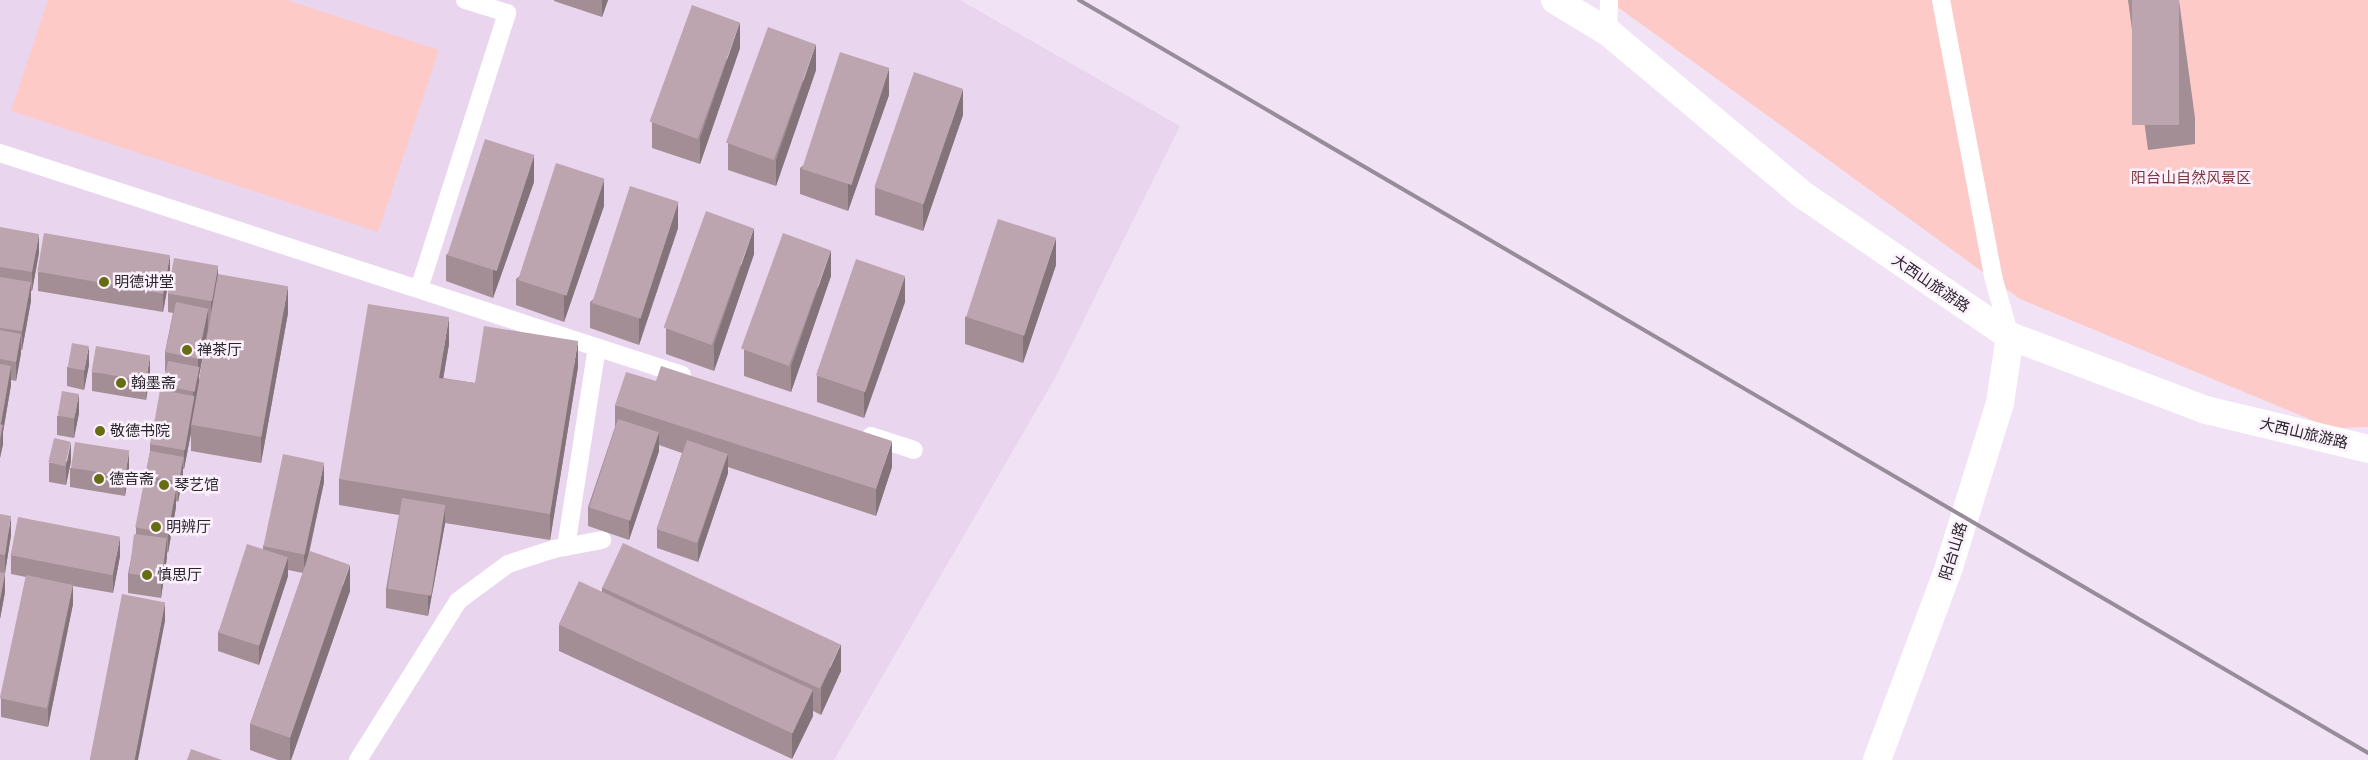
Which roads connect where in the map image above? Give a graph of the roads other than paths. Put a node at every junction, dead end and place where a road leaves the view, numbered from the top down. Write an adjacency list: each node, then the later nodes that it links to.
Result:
1 (465, 0): 7 (lane)
2 (1555, 0): 5 (street, 大西山旅游路)
3 (1609, 0): 5 (lane)
4 (1942, 0): 8 (lane)
5 (1608, 32): 8 (street, 大西山旅游路)
6 (0, 153): 7 (lane)
7 (419, 289): 9 (lane)
8 (2010, 336): 12 (street, 大西山旅游路); 17 (street, 阳台山路)
9 (596, 347): 10 (lane); 15 (lane)
10 (699, 380)
11 (858, 432): 13 (lane)
12 (2368, 449)
13 (914, 450)
14 (602, 540): 15 (lane)
15 (566, 547): 16 (lane)
16 (358, 760)
17 (1876, 760)

